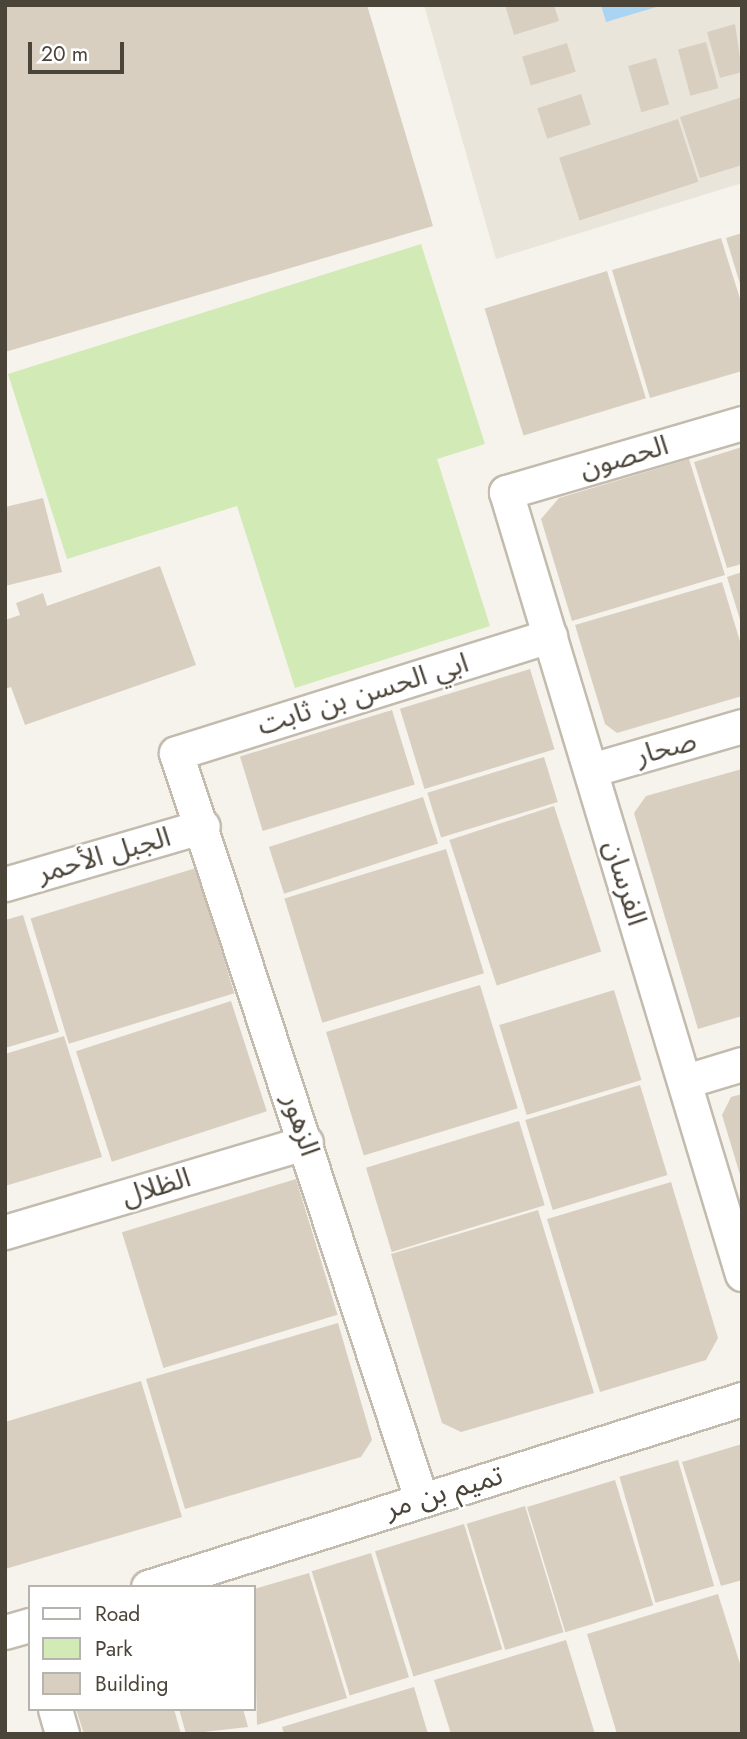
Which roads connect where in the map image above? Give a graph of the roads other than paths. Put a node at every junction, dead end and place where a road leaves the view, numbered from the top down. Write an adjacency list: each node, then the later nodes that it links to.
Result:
1 (742, 423): 2 (street, الحصون)
2 (506, 492): 3 (street, الفرسان)
3 (550, 636): 5 (street, ابي الحسن بن ثابت); 6 (street, الفرسان)
4 (742, 726): 6 (street, صحار)
5 (176, 753): 7 (street, الزهور)
6 (591, 770): 10 (street, الفرسان)
7 (203, 826): 8 (street, الجبل الأحمر); 11 (street, الزهور)
8 (5, 884)
9 (742, 1064): 10 (street)
10 (686, 1081): 13 (street, الفرسان)
11 (306, 1142): 12 (street, الظلال); 15 (street, الزهور)
12 (5, 1232)
13 (742, 1274)
14 (742, 1399): 15 (street, تميم بن مر)
15 (421, 1499): 16 (street, تميم بن مر)
16 (154, 1585)
17 (28, 1626): 18 (street)
18 (5, 1632)
19 (56, 1711): 20 (street)
20 (62, 1734)

